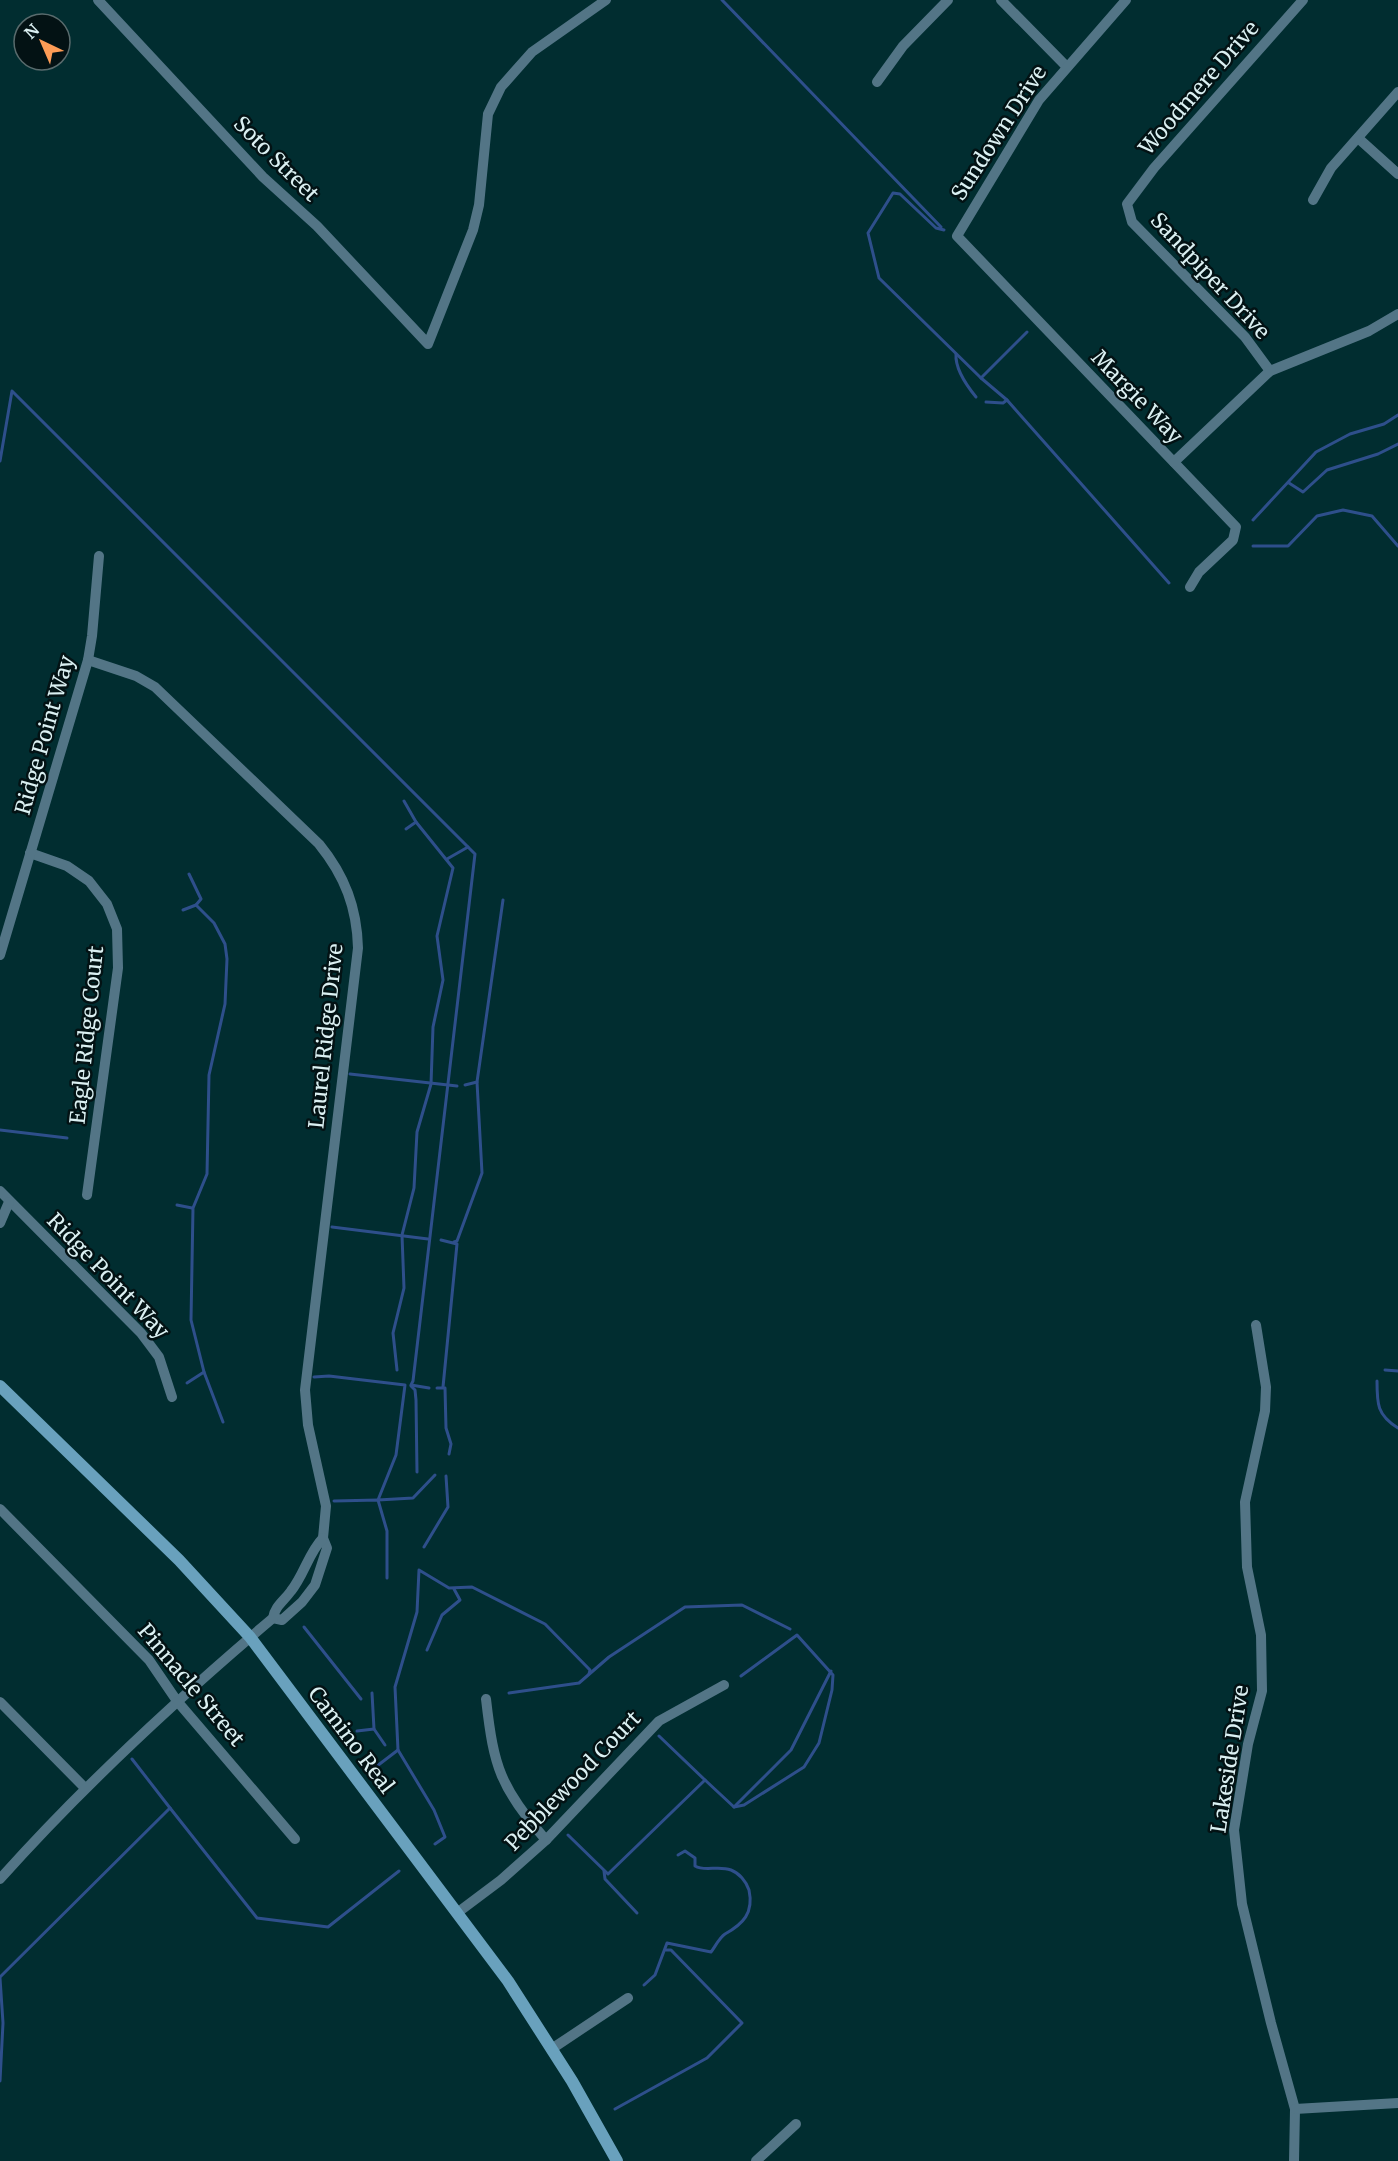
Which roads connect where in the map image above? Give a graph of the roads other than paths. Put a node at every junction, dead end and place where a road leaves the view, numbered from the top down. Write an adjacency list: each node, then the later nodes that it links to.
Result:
1 (98, 0): 2 (street, Soto Street)
2 (606, 0)
3 (948, 0): 8 (street)
4 (1001, 0): 7 (street)
5 (1126, 0): 7 (street, Sundown Drive)
6 (1303, 0): 13 (street, Woodmere Drive)
7 (1066, 66): 14 (street, Sundown Drive)
8 (877, 82)
9 (1398, 92): 10 (street)
10 (1358, 138): 11 (street); 12 (street)
11 (1398, 174)
12 (1313, 200)
13 (1127, 204): 16 (street, Sandpiper Drive)
14 (957, 236): 17 (street, Margie Way)
15 (1398, 314): 16 (street)
16 (1270, 371): 17 (street)
17 (1174, 462): 19 (street, Margie Way)
18 (99, 556): 20 (street, Ridge Point Way)
19 (1190, 587)
20 (88, 660): 21 (street, Ridge Point Way); 31 (street, Laurel Ridge Drive)
21 (30, 853): 22 (street, Ridge Point Way); 24 (street, Eagle Ridge Court)
22 (0, 955)
23 (0, 1191): 25 (street, Ridge Point Way)
24 (87, 1195)
25 (5, 1205): 26 (street); 29 (street, Ridge Point Way)
26 (0, 1223)
27 (1256, 1325): 48 (street, Lakeside Drive)
28 (0, 1386): 35 (main road, Camino Real)
29 (172, 1397)
30 (0, 1509): 38 (street, Pinnacle Street)
31 (323, 1538): 32 (street, Laurel Ridge Drive); 33 (street, Laurel Ridge Drive)
32 (304, 1571): 33 (street); 34 (street, Laurel Ridge Drive)
33 (320, 1576): 34 (street, Laurel Ridge Drive)
34 (273, 1618): 35 (street, Laurel Ridge Drive)
35 (250, 1637): 38 (street, Laurel Ridge Drive); 44 (main road, Camino Real)
36 (724, 1685): 42 (street, Pebblewood Court)
37 (486, 1699): 42 (street)
38 (177, 1701): 40 (street, Laurel Ridge Drive); 41 (street, Pinnacle Street)
39 (0, 1702): 40 (street)
40 (86, 1788): 43 (street, Laurel Ridge Drive)
41 (295, 1839)
42 (546, 1840): 44 (street, Pebblewood Court)
43 (0, 1879)
44 (457, 1913): 46 (main road, Camino Real)
45 (628, 1998): 46 (street)
46 (552, 2048): 50 (main road, Camino Real)
47 (1398, 2103): 48 (street)
48 (1294, 2109): 52 (street, Lakeside Drive)
49 (796, 2124): 51 (street)
50 (617, 2161)
51 (756, 2161)
52 (1294, 2161)

